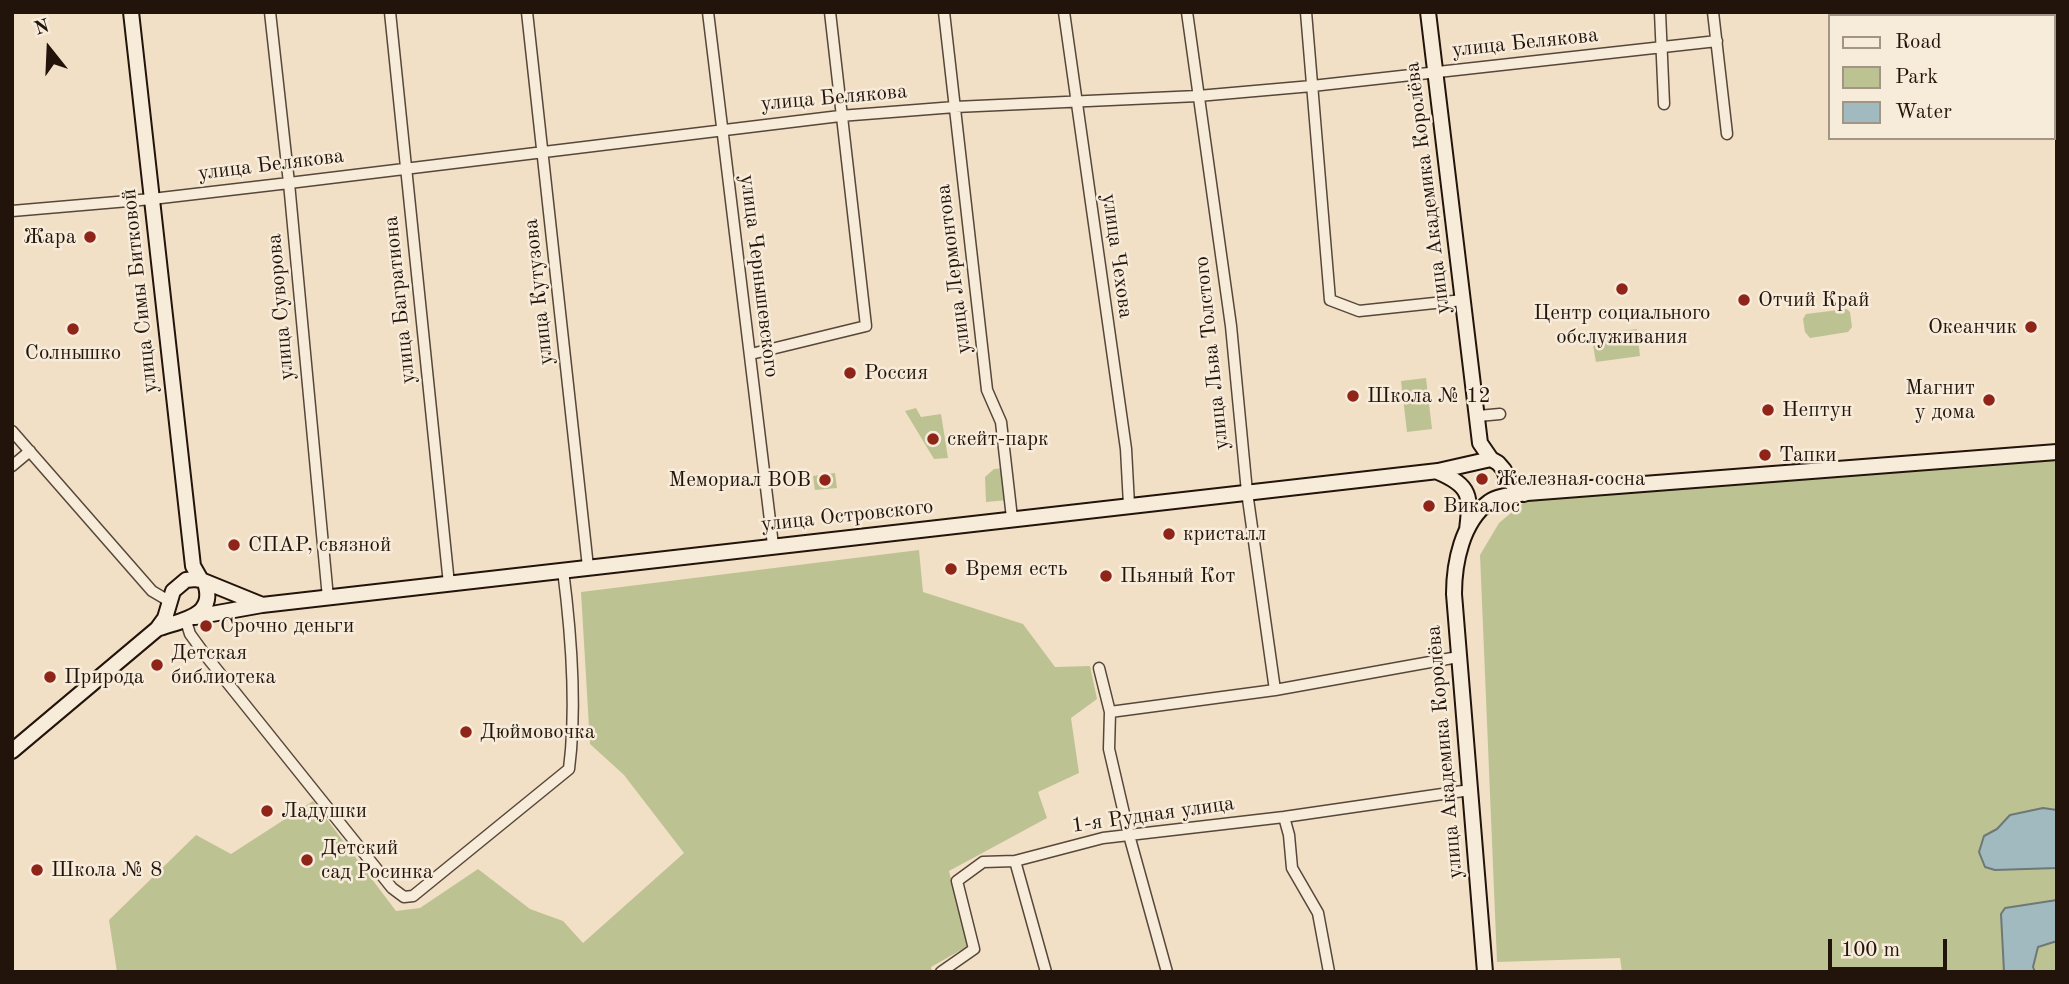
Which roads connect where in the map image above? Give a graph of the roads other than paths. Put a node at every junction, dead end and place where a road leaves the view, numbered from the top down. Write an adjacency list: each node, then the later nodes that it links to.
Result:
1 (131, 12): 28 (street, улица Симы Битковой)
2 (270, 12): 27 (street, улица Суворова)
3 (390, 12): 26 (street, улица Багратиона)
4 (527, 12): 25 (street, улица Кутузова)
5 (708, 12): 23 (street, улица Чернышевского)
6 (830, 12): 22 (street)
7 (944, 12): 21 (street, улица Лермонтова)
8 (1064, 12): 19 (street, улица Чехова)
9 (1186, 12): 18 (street, улица Льва Толстого)
10 (1306, 12): 17 (street)
11 (1428, 12): 16 (street, улица Академика Королёва)
12 (1660, 12): 15 (street)
13 (1713, 12): 14 (street)
14 (1717, 41): 15 (street, улица Белякова); 24 (street)
15 (1662, 47): 16 (street, улица Белякова); 20 (street)
16 (1435, 72): 17 (street, улица Белякова); 30 (street, улица Академика Королёва)
17 (1312, 86): 18 (street, улица Белякова); 30 (street)
18 (1198, 96): 19 (street, улица Белякова); 44 (street, улица Льва Толстого)
19 (1076, 102): 21 (street, улица Белякова); 47 (street, улица Чехова)
20 (1664, 104)
21 (955, 107): 22 (street, улица Белякова); 48 (street, улица Лермонтова)
22 (840, 116): 23 (street, улица Белякова); 31 (street)
23 (721, 129): 25 (street, улица Белякова); 31 (street, улица Чернышевского)
24 (1727, 134)
25 (544, 150): 26 (street, улица Белякова); 51 (street, улица Кутузова)
26 (406, 167): 27 (street, улица Белякова); 54 (street, улица Багратиона)
27 (289, 183): 28 (street, улица Белякова); 55 (street, улица Суворова)
28 (152, 199): 29 (street, улица Белякова); 53 (street, улица Симы Битковой)
29 (12, 211)
30 (1463, 300): 33 (street, улица Академика Королёва)
31 (751, 354): 50 (street, улица Чернышевского)
32 (1500, 414): 33 (street)
33 (1478, 416): 35 (street, улица Академика Королёва)
34 (12, 431): 36 (street)
35 (1480, 443): 38 (street); 39 (street)
36 (30, 452): 40 (street); 56 (street)
37 (2057, 452): 45 (street)
38 (1490, 459): 39 (street); 42 (street)
39 (1470, 464): 41 (street, улица Островского); 43 (street)
40 (12, 466)
41 (1438, 471): 43 (street); 44 (street, улица Островского)
42 (1507, 478): 45 (street); 46 (street)
43 (1466, 490): 46 (street); 49 (street)
44 (1247, 492): 47 (street, улица Островского); 62 (street, улица Льва Толстого)
45 (1524, 494): 46 (street)
46 (1492, 500): 49 (street)
47 (1129, 505): 48 (street, улица Островского)
48 (1012, 518): 50 (street, улица Островского)
49 (1467, 531): 60 (street, улица Академика Королёва)
50 (773, 545): 51 (street, улица Островского)
51 (588, 567): 52 (street, улица Островского)
52 (563, 570): 54 (street, улица Островского); 58 (street)
53 (198, 581): 56 (street); 57 (street, улица Островского); 58 (street)
54 (449, 584): 55 (street, улица Островского)
55 (328, 598): 57 (street, улица Островского)
56 (169, 601): 58 (street); 59 (street, улица Островского)
57 (261, 605): 58 (street, улица Островского)
58 (190, 617): 59 (street, улица Островского)
59 (157, 629): 64 (street, улица Островского)
60 (1458, 657): 62 (street); 65 (street, улица Академика Королёва)
61 (1099, 668): 63 (street)
62 (1275, 690): 63 (street)
63 (1110, 712): 67 (street)
64 (12, 751)
65 (1470, 790): 66 (street, 1-я Рудная улица); 73 (street, улица Академика Королёва)
66 (1284, 817): 67 (street, 1-я Рудная улица); 72 (street)
67 (1129, 835): 68 (street, 1-я Рудная улица); 71 (street)
68 (1014, 861): 69 (street, 1-я Рудная улица); 70 (street)
69 (941, 971)
70 (1046, 972)
71 (1167, 972)
72 (1329, 972)
73 (1485, 972)

